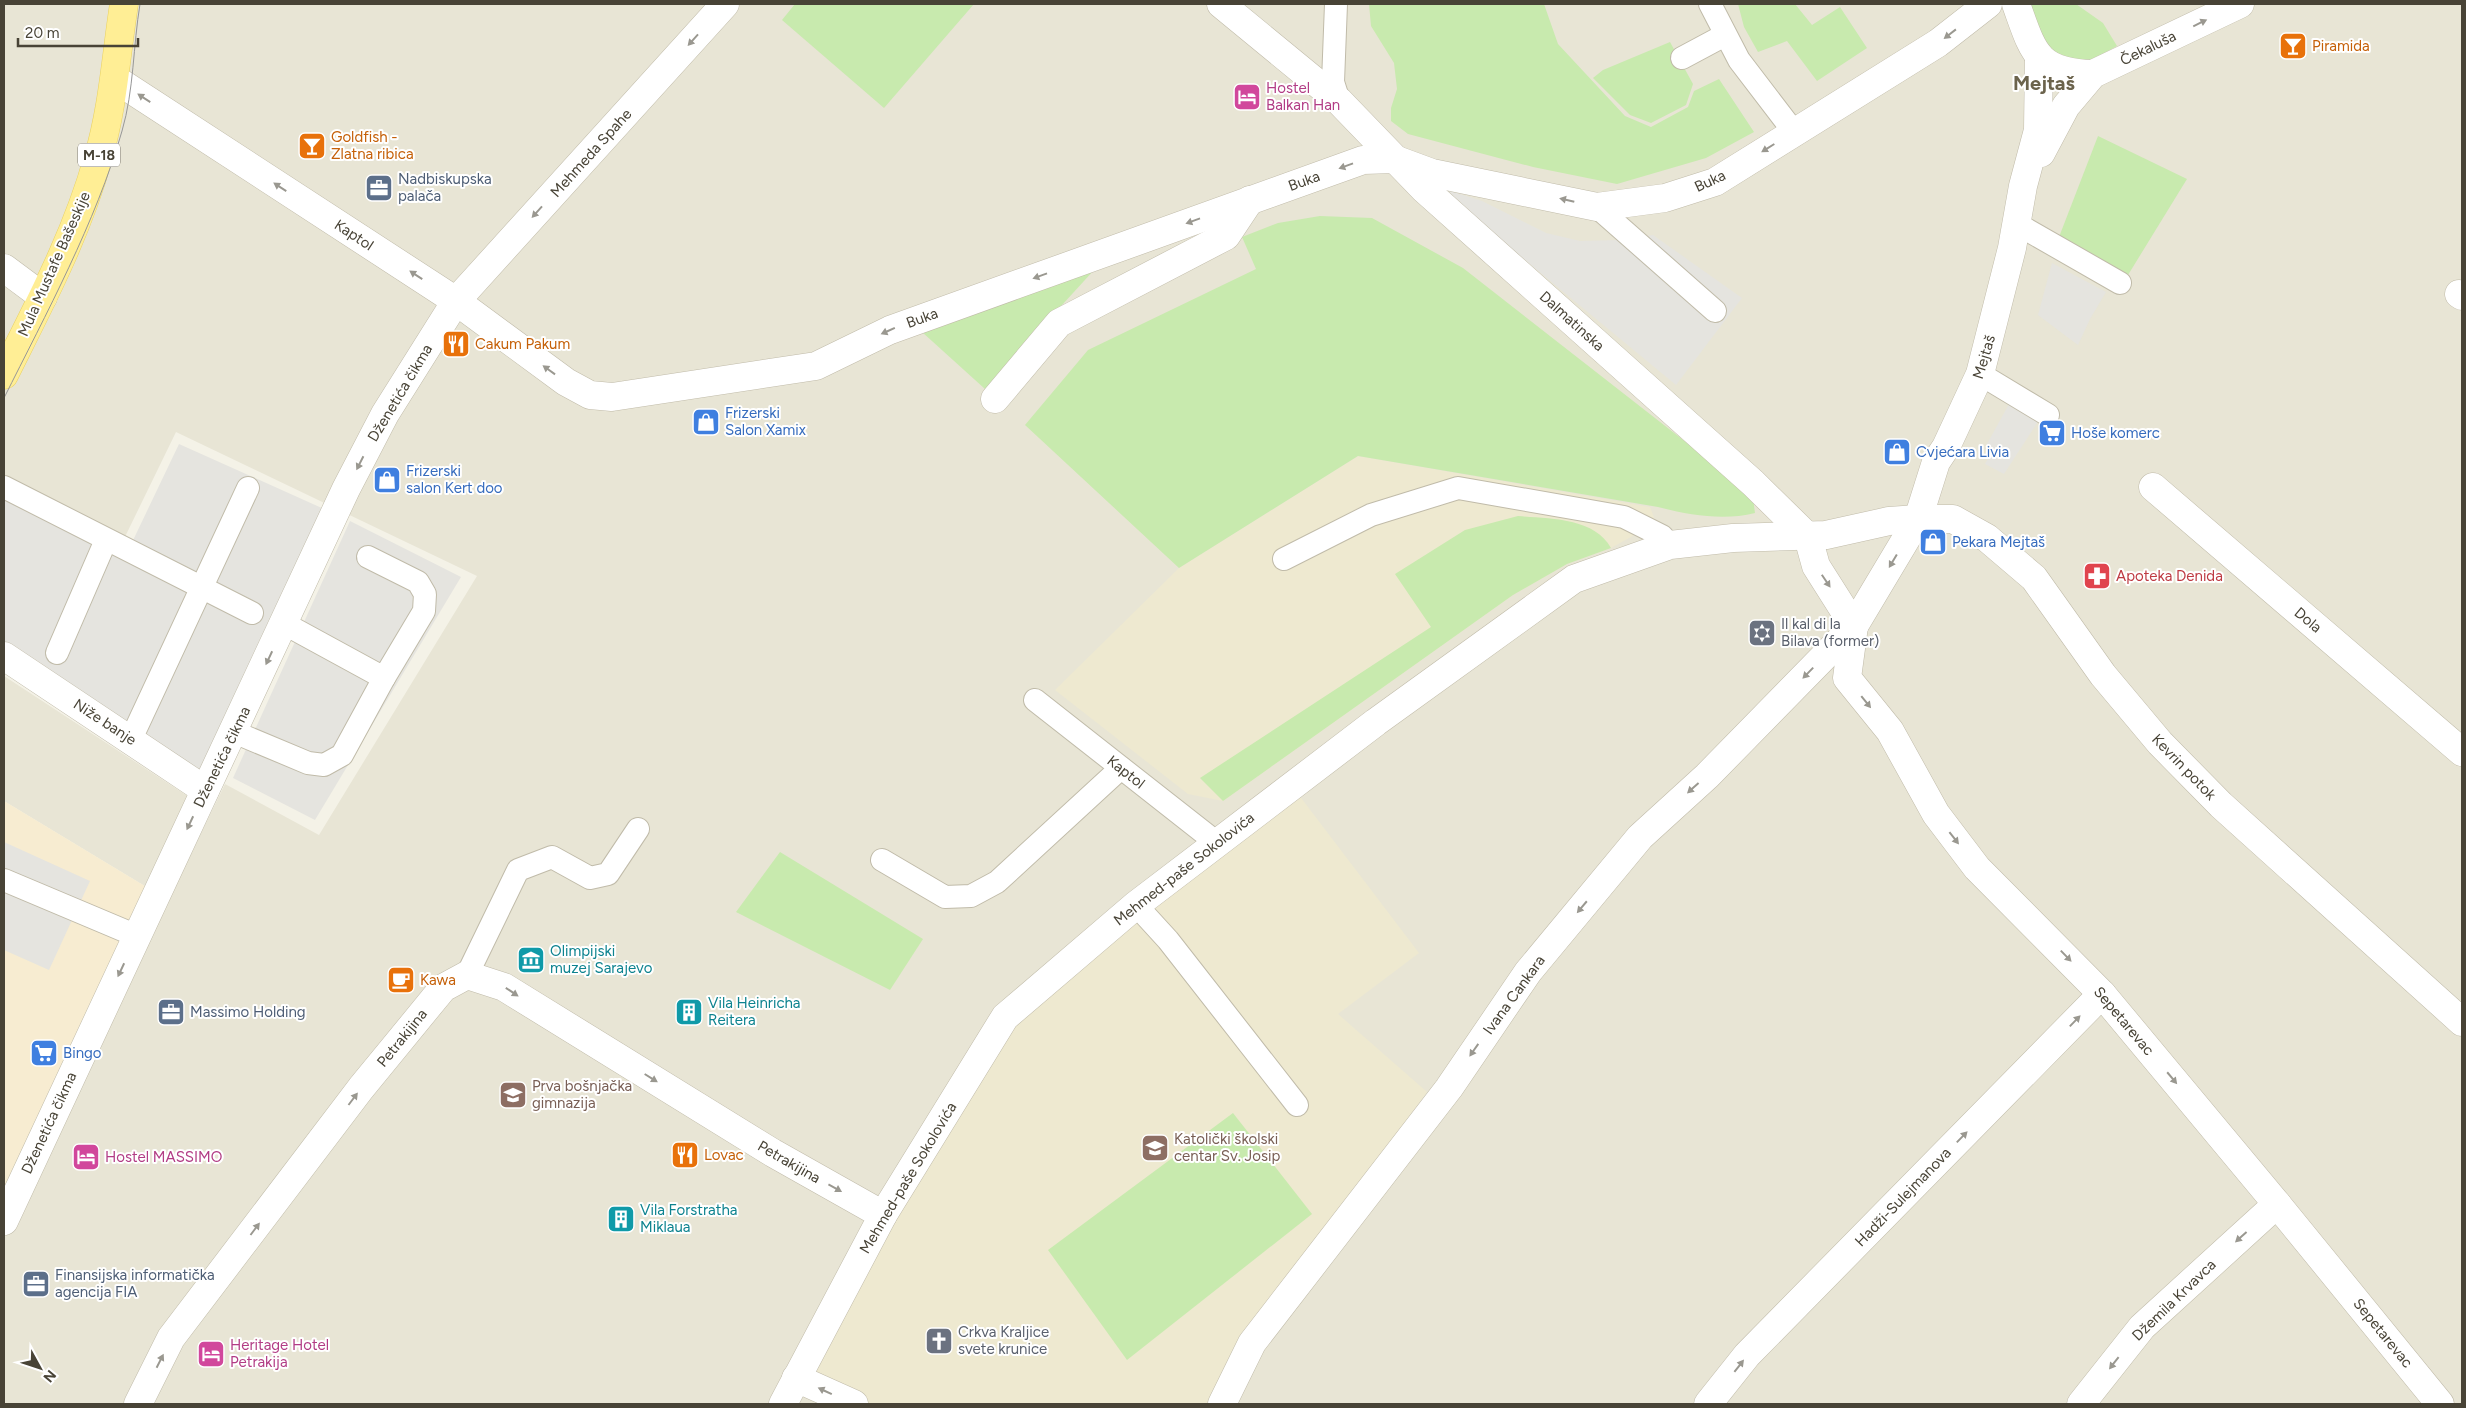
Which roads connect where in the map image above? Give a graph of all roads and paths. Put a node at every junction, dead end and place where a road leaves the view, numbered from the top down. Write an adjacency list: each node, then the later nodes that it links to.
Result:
1 (124, 4): 13 (main road, Mula Mustafe Bašeskije / M-18)
2 (726, 4): 25 (street, Mehmeda Spahe, one-way to 25)
3 (1221, 4): 14 (street, Dalmatinska)
4 (1336, 4): 14 (lane, Dalmatinska)
5 (1710, 4): 9 (lane)
6 (1988, 4): 16 (street, Buka, one-way to 16)
7 (2016, 4): 10 (street)
8 (2240, 4): 12 (street, Čekaluša, one-way to 8)
9 (1725, 36): 11 (lane); 16 (lane)
10 (2039, 56): 12 (street); 18 (street, Mejtaš)
11 (1682, 58)
12 (2093, 74): 15 (street, Čekaluša)
13 (114, 79): 24 (main road, Mula Mustafe Bašeskije / M-18); 25 (street, Kaptol, one-way to 13)
14 (1339, 101): 17 (street, Dalmatinska)
15 (2066, 106): 18 (street, Mejtaš)
16 (1794, 132): 20 (street, Buka, one-way to 20)
17 (1394, 159): 19 (street, Buka, one-way to 19); 20 (street, Buka, one-way to 17); 35 (street, Dalmatinska)
18 (2023, 186): 21 (street, Mejtaš)
19 (1250, 200): 29 (street, Buka, one-way to 29); 30 (street)
20 (1597, 206): 26 (lane)
21 (2017, 224): 23 (lane); 27 (street, Mejtaš)
22 (4, 268): 24 (street)
23 (2120, 283)
24 (43, 298): 28 (main road, Mula Mustafe Bašeskije / M-18)
25 (456, 301): 29 (street, Kaptol, one-way to 25); 45 (street, Dženetića čikma, one-way to 45)
26 (1715, 311)
27 (1980, 374): 31 (lane); 36 (street, Mejtaš)
28 (4, 375)
29 (590, 395)
30 (995, 399)
31 (2048, 415)
32 (4, 487): 39 (lane)
33 (2153, 487): 53 (street, Dola)
34 (248, 488): 43 (lane)
35 (1772, 502): 37 (street, Dalmatinska); 38 (street)
36 (1918, 519): 37 (street); 46 (street, Mejtaš, one-way to 46); 64 (street, Kevrin potok)
37 (1808, 536): 38 (street, Mehmed-paše Sokolovića); 46 (street, one-way to 46)
38 (1760, 539): 40 (street, Mehmed-paše Sokolovića)
39 (106, 540): 43 (lane); 47 (lane)
40 (1670, 545): 42 (lane); 57 (street, Mehmed-paše Sokolovića)
41 (368, 556): 49 (lane)
42 (1284, 559)
43 (202, 588): 44 (lane); 52 (lane)
44 (252, 613)
45 (285, 624): 49 (lane); 51 (street, Dženetića čikma, one-way to 51)
46 (1854, 626): 63 (street, Sepetarevac, one-way to 63); 73 (street, Ivana Cankara, one-way to 73)
47 (57, 653)
48 (4, 656): 52 (street, Niže banje)
49 (384, 678): 51 (lane)
50 (1035, 700): 54 (lane, Kaptol)
51 (234, 732): 55 (street, Dženetića čikma)
52 (131, 739): 55 (street, Niže banje)
53 (2462, 752)
54 (1121, 768): 57 (lane, Kaptol); 58 (lane)
55 (205, 790): 61 (street, Dženetića čikma, one-way to 61)
56 (638, 829): 62 (lane)
57 (1217, 843): 60 (street, Mehmed-paše Sokolovića)
58 (882, 860)
59 (4, 880): 61 (lane)
60 (1136, 904): 65 (lane); 67 (street, Mehmed-paše Sokolovića)
61 (137, 936): 68 (street, Dženetića čikma, one-way to 68)
62 (467, 975): 67 (street, Petrakijina, one-way to 67); 70 (street, Petrakijina, one-way to 62)
63 (2102, 994): 66 (street, Sepetarevac, one-way to 66); 74 (street, Hadži-Sulejmanova, one-way to 63)
64 (2462, 1022)
65 (1297, 1105)
66 (2277, 1204): 75 (street, Džemila Krvavca, one-way to 75); 76 (street, Sepetarevac)
67 (883, 1215): 69 (street, Mehmed-paše Sokolovića)
68 (4, 1221)
69 (796, 1378): 71 (street, Mehmed-paše Sokolovića); 72 (street, one-way to 69)
70 (138, 1404)
71 (783, 1404)
72 (854, 1404)
73 (1222, 1404)
74 (1708, 1404)
75 (2081, 1404)
76 (2440, 1404)

